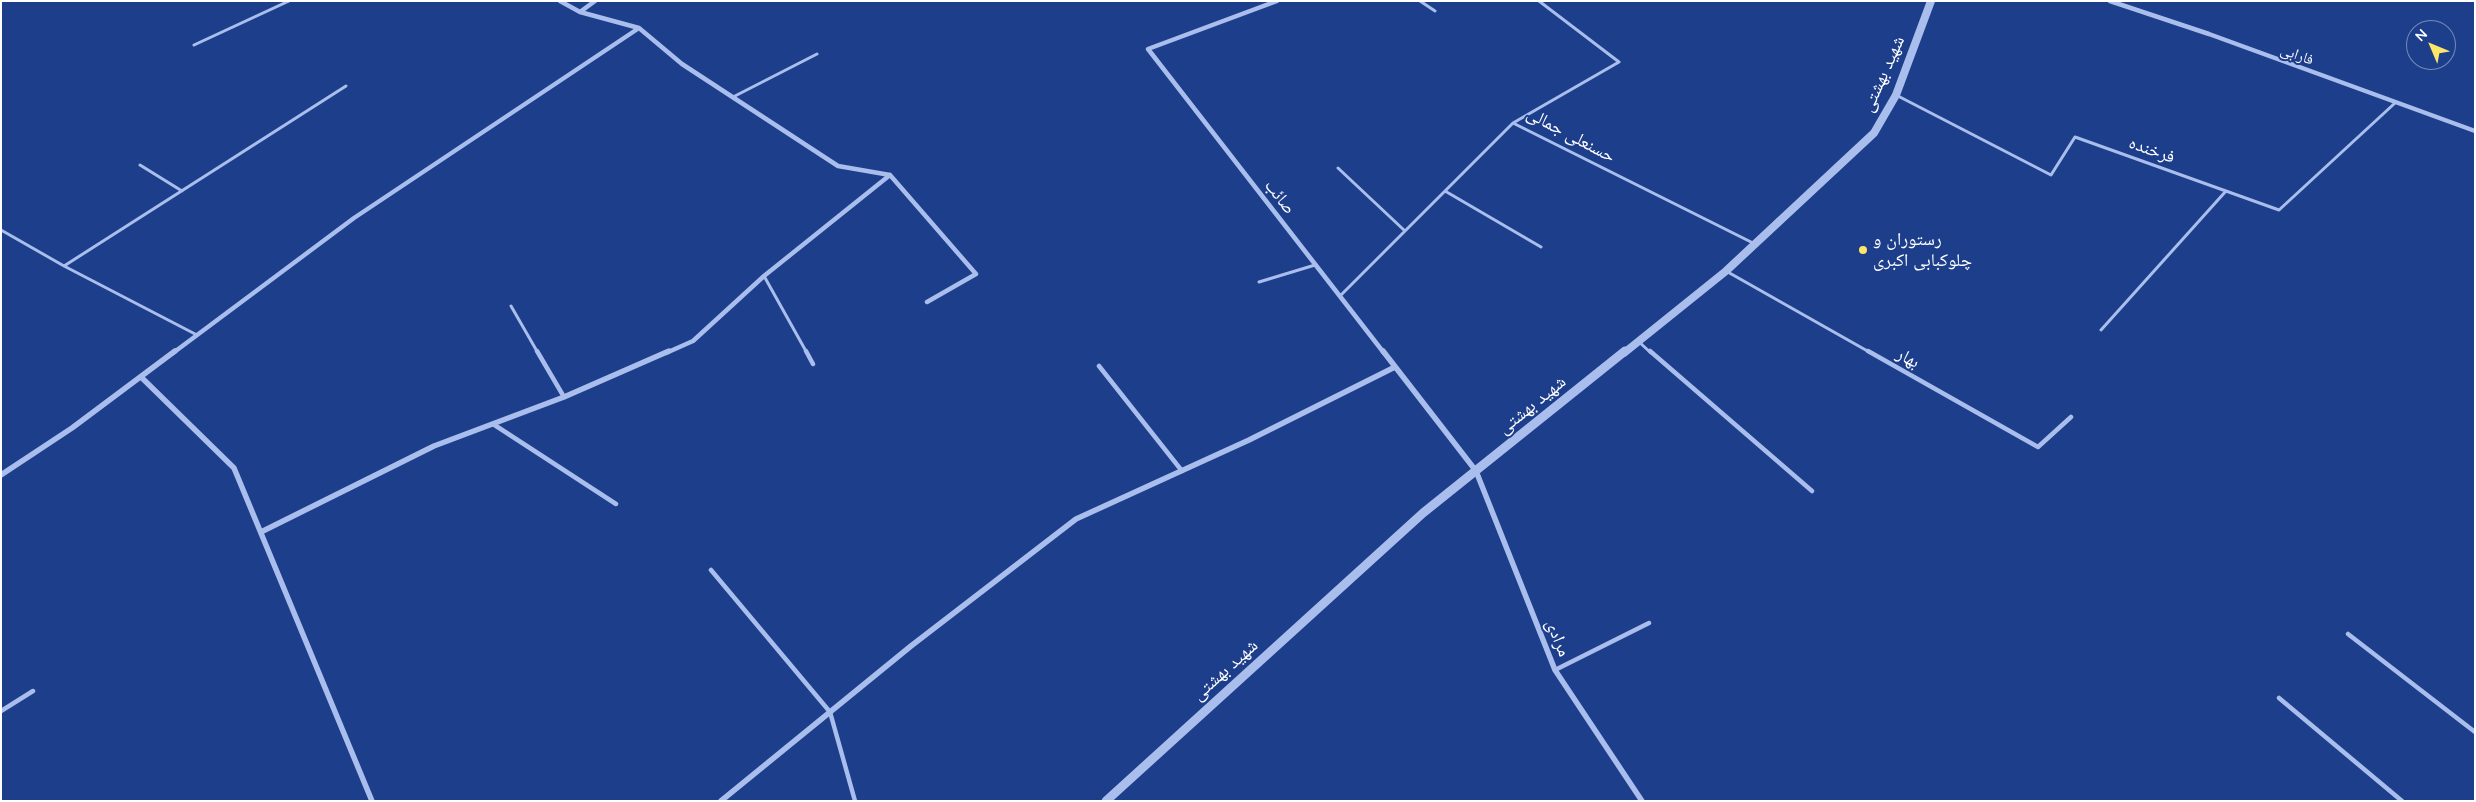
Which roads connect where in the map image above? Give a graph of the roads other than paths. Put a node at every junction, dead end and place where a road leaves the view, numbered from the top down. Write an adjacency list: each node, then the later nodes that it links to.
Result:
1 (289, 1): 12 (lane)
2 (560, 1): 10 (street)
3 (595, 1): 10 (street)
4 (1277, 1): 30 (street, صائب)
5 (1420, 1): 9 (lane)
6 (1539, 1): 18 (lane, حسنعلی جمالی)
7 (1931, 1): 15 (street, شهید بهشتی)
8 (2110, 1): 17 (street, فارابی)
9 (1435, 11)
10 (580, 12): 11 (street)
11 (639, 28): 16 (street); 39 (street)
12 (194, 45)
13 (817, 54): 16 (lane)
14 (346, 86): 23 (lane)
15 (1896, 96): 25 (lane, فرخنده); 28 (street, شهید بهشتی)
16 (733, 97): 22 (street)
17 (2396, 103): 19 (street, فارابی); 25 (lane, فرخنده)
18 (1513, 123): 24 (lane); 28 (lane, حسنعلی جمالی)
19 (2475, 131)
20 (140, 165): 23 (lane)
21 (1338, 168): 27 (lane)
22 (890, 175): 33 (street); 36 (street)
23 (182, 191): 31 (lane)
24 (1445, 191): 27 (lane); 29 (lane)
25 (2226, 191): 38 (lane)
26 (1, 230): 31 (lane)
27 (1405, 231): 35 (lane)
28 (1755, 244): 32 (street, شهید بهشتی)
29 (1541, 247)
30 (1315, 265): 34 (lane); 35 (street, صائب)
31 (64, 266): 39 (lane)
32 (1726, 271): 40 (street, شهید بهشتی); 46 (lane, بهار)
33 (764, 276): 41 (lane); 45 (street)
34 (1259, 282)
35 (1340, 296): 43 (street, صائب)
36 (927, 302)
37 (511, 306): 45 (lane)
38 (2101, 330)
39 (198, 335): 44 (street)
40 (1638, 342): 49 (street, شهید بهشتی); 51 (lane)
41 (813, 364)
42 (1099, 366): 48 (lane)
43 (1395, 367): 48 (street); 49 (street, صائب)
44 (141, 377): 50 (street); 53 (street)
45 (564, 397): 47 (street)
46 (2071, 417)
47 (493, 424): 52 (lane); 53 (street)
48 (1182, 470): 61 (street)
49 (1476, 471): 57 (street, مرادی); 66 (street, شهید بهشتی)
50 (1, 475)
51 (1812, 491)
52 (616, 504)
53 (261, 532): 63 (street)
54 (711, 570): 61 (lane)
55 (1649, 623): 57 (lane)
56 (2348, 634): 62 (lane)
57 (1554, 670): 67 (street, مرادی)
58 (33, 691): 60 (lane)
59 (2279, 698): 68 (lane)
60 (1, 711)
61 (830, 712): 64 (street); 65 (lane)
62 (2475, 732)
63 (372, 801)
64 (720, 801)
65 (855, 801)
66 (1106, 801)
67 (1642, 801)
68 (2402, 801)

